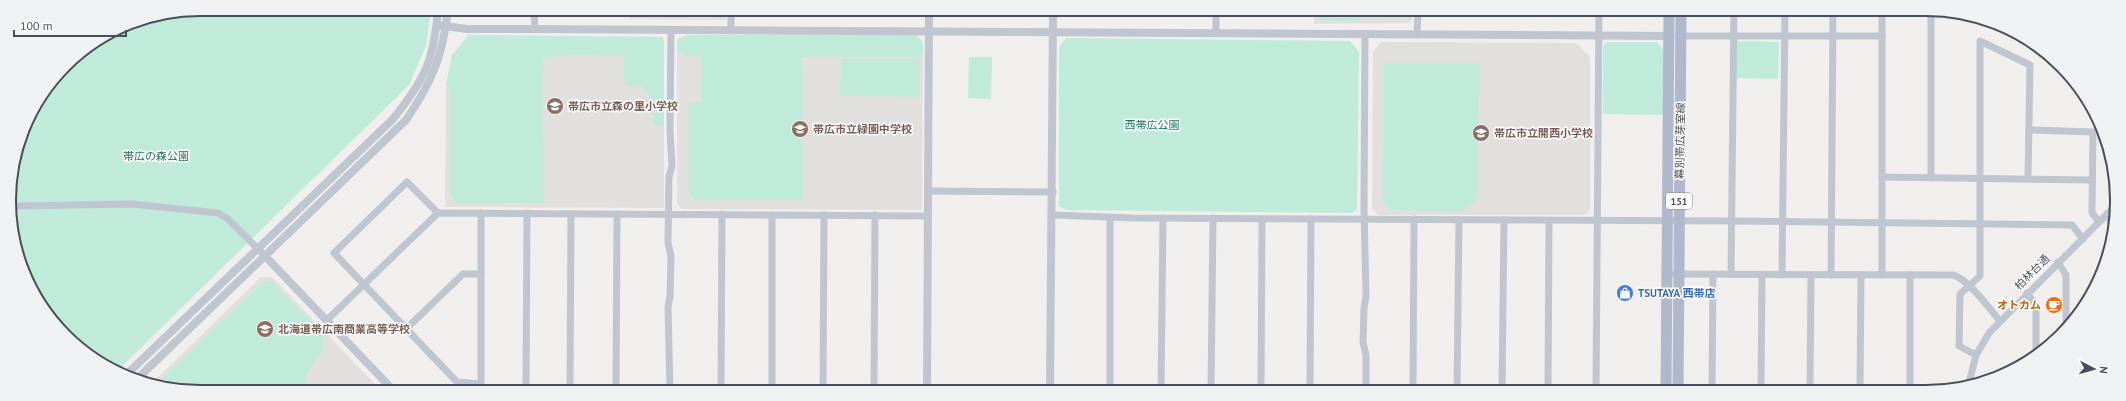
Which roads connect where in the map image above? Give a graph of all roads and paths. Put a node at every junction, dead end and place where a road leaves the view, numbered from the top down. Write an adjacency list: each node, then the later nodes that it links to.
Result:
1 (438, 16): 17 (street)
2 (447, 16): 18 (street)
3 (534, 16): 19 (street)
4 (731, 16): 21 (street)
5 (929, 16): 22 (street)
6 (1053, 16): 23 (street)
7 (1216, 16): 24 (street)
8 (1418, 16): 26 (street)
9 (1599, 16): 28 (street)
10 (1669, 16): 29 (main road, 幕別帯広芽室線 / 151)
11 (1681, 16): 30 (main road, 幕別帯広芽室線 / 151)
12 (1734, 16): 27 (street)
13 (1784, 16): 31 (street)
14 (1833, 16): 32 (street)
15 (1882, 16): 33 (street)
16 (1931, 16): 36 (street)
17 (437, 25): 18 (street); 78 (street)
18 (446, 26): 19 (street); 79 (street)
19 (535, 29): 20 (street)
20 (671, 30): 21 (street); 49 (street)
21 (731, 30): 22 (street)
22 (929, 31): 23 (street); 40 (street)
23 (1053, 32): 24 (street); 41 (street)
24 (1216, 33): 25 (street)
25 (1365, 34): 26 (street); 63 (street)
26 (1417, 35): 28 (street)
27 (1734, 35): 30 (street); 31 (street); 71 (street)
28 (1598, 36): 29 (street); 68 (street)
29 (1668, 36): 30 (street); 69 (main road, 幕別帯広芽室線 / 151)
30 (1681, 36): 70 (main road, 幕別帯広芽室線 / 151)
31 (1784, 36): 32 (street); 72 (street)
32 (1833, 36): 33 (street); 73 (street)
33 (1882, 36): 35 (street)
34 (2029, 130): 37 (street); 38 (street); 39 (street)
35 (1882, 178): 36 (street); 74 (street)
36 (1931, 178): 37 (street)
37 (1980, 179): 38 (street); 76 (street)
38 (2028, 179): 39 (street)
39 (2092, 180): 75 (street)
40 (928, 192): 41 (street); 56 (street)
41 (1052, 192): 55 (street)
42 (16, 206): 78 (street)
43 (2110, 211): 52 (street, 柏林台通)
44 (438, 213): 45 (street); 93 (street); 93 (street)
45 (481, 213): 46 (street); 81 (street)
46 (527, 213): 47 (street); 108 (street)
47 (571, 214): 48 (street); 109 (street)
48 (617, 214): 49 (street); 110 (street)
49 (668, 214): 50 (street); 111 (street)
50 (722, 214): 51 (street); 112 (street)
51 (772, 214): 53 (street); 113 (street)
52 (2107, 214): 60 (street); 75 (street, 柏林台通)
53 (824, 215): 54 (street); 114 (street)
54 (875, 215): 56 (street); 115 (street)
55 (1053, 215): 57 (street); 117 (street)
56 (928, 216): 116 (street)
57 (1110, 218): 58 (street); 118 (street)
58 (1163, 218): 59 (street); 119 (street)
59 (1213, 218): 61 (street); 120 (street)
60 (2109, 218)
61 (1262, 219): 62 (street); 121 (street)
62 (1312, 219): 63 (street); 122 (street)
63 (1364, 219): 64 (street); 123 (street)
64 (1414, 219): 65 (street); 124 (street)
65 (1458, 220): 66 (street); 125 (street)
66 (1504, 220): 67 (street); 126 (street)
67 (1549, 221): 68 (street); 127 (street)
68 (1596, 221): 69 (street); 128 (street)
69 (1667, 221): 70 (street); 82 (main road, 幕別帯広芽室線 / 151)
70 (1679, 221): 71 (street); 83 (main road, 幕別帯広芽室線 / 151)
71 (1732, 221): 72 (street); 85 (street)
72 (1782, 221): 73 (street); 87 (street)
73 (1832, 222): 74 (street); 89 (street)
74 (1882, 222): 76 (street); 91 (street)
75 (2099, 222): 77 (street, 柏林台通)
76 (1979, 223): 77 (street); 94 (street)
77 (2082, 239): 80 (street, 柏林台通)
78 (258, 249): 79 (street); 102 (street)
79 (265, 256): 96 (street); 103 (street)
80 (2058, 262): 95 (street, 柏林台通); 97 (street)
81 (481, 274): 99 (street); 107 (street)
82 (1667, 274): 83 (street); 129 (main road, 幕別帯広芽室線 / 151)
83 (1679, 274): 84 (street); 130 (main road, 幕別帯広芽室線 / 151)
84 (1713, 274): 85 (street); 131 (street)
85 (1731, 274): 86 (street)
86 (1762, 275): 87 (street); 132 (street)
87 (1782, 275): 88 (street)
88 (1811, 275): 89 (street); 133 (street)
89 (1831, 275): 90 (street)
90 (1861, 275): 91 (street); 134 (street)
91 (1882, 275): 92 (street)
92 (1910, 275): 94 (street); 135 (street)
93 (363, 284): 96 (street); 99 (street)
94 (1968, 285): 98 (street); 101 (street)
95 (2027, 293): 98 (street, 柏林台通); 100 (street)
96 (328, 319): 105 (street)
97 (2066, 320)
98 (2000, 321): 101 (street, 柏林台通)
99 (407, 328): 106 (street)
100 (2036, 348)
101 (1976, 355): 104 (street, 柏林台通)
102 (130, 371)
103 (141, 375)
104 (1970, 380)
105 (389, 385)
106 (471, 385)
107 (481, 385)
108 (526, 385)
109 (570, 385)
110 (616, 385)
111 (670, 385)
112 (721, 385)
113 (772, 385)
114 (823, 385)
115 (874, 385)
116 (926, 385)
117 (1050, 385)
118 (1110, 385)
119 (1161, 385)
120 (1211, 385)
121 (1261, 385)
122 (1310, 385)
123 (1366, 385)
124 (1413, 385)
125 (1457, 385)
126 (1502, 385)
127 (1548, 385)
128 (1596, 385)
129 (1666, 385)
130 (1678, 385)
131 (1712, 385)
132 (1761, 385)
133 (1810, 385)
134 (1860, 385)
135 (1910, 385)

